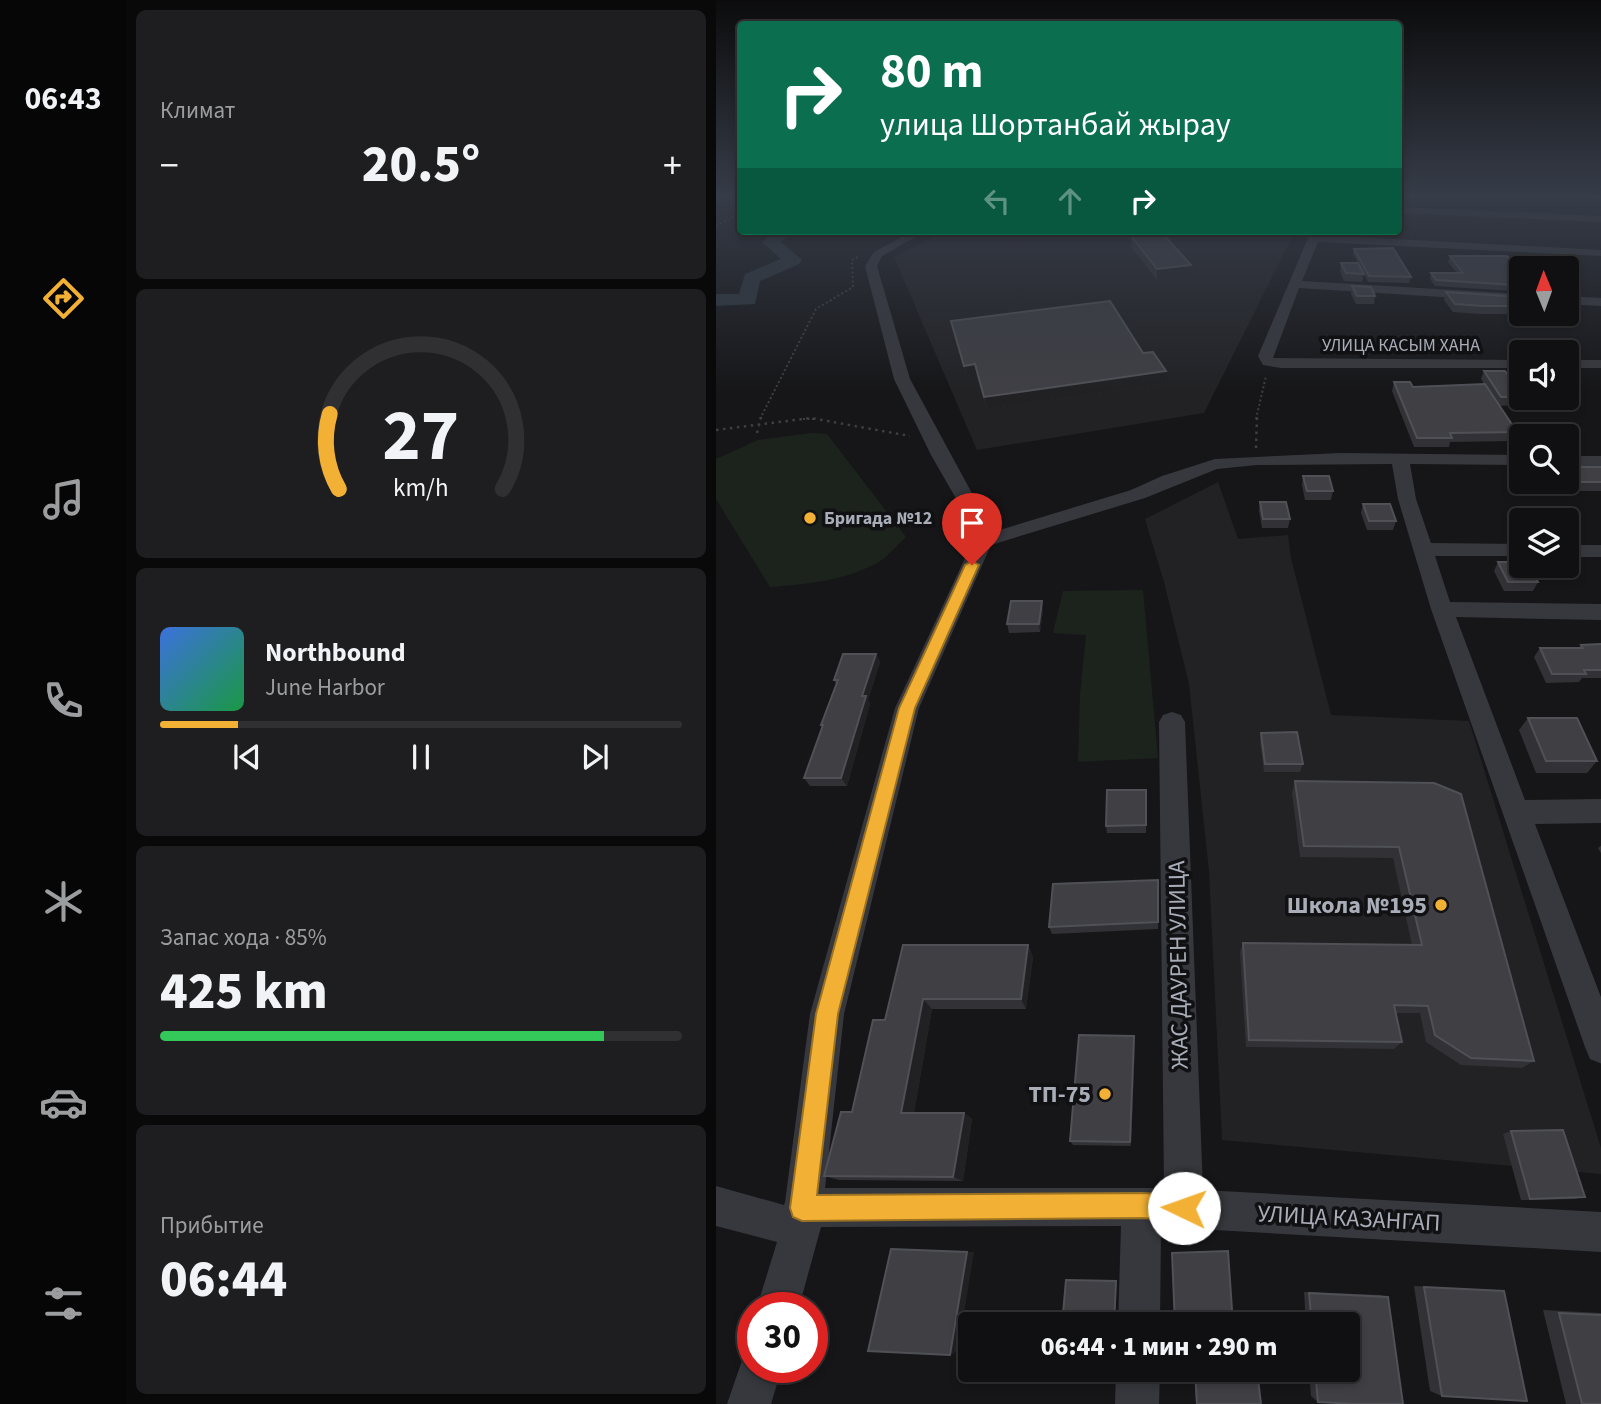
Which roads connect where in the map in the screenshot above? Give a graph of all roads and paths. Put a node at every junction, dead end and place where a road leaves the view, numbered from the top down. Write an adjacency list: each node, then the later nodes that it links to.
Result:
1 (852, 261): 12 (path)
2 (874, 261): 15 (street)
3 (1303, 261): 4 (street)
4 (1293, 284): 5 (street); 8 (street)
5 (1509, 297)
6 (1579, 301): 7 (street)
7 (1601, 302)
8 (1275, 363): 9 (street, УЛИЦА КАСЫМ ХАНА); 16 (path)
9 (1509, 364)
10 (1579, 364): 11 (street)
11 (1601, 364)
12 (757, 425): 13 (path); 14 (path); 15 (path)
13 (716, 430)
14 (757, 433)
15 (933, 440): 21 (street)
16 (1257, 460): 17 (street); 21 (street)
17 (1400, 460): 18 (street); 22 (street)
18 (1509, 460)
19 (1579, 461): 20 (street)
20 (1601, 461)
21 (983, 541): 35 (street)
22 (1423, 549): 23 (street); 26 (street)
23 (1509, 550)
24 (1579, 551): 25 (street)
25 (1601, 551)
26 (1442, 609): 27 (street); 29 (street)
27 (1601, 612)
28 (1172, 722): 34 (street, ЖАС ДАУРЕН УЛИЦА)
29 (1518, 811): 30 (street); 31 (street)
30 (1601, 811)
31 (1601, 1047)
32 (716, 1206): 35 (street, УЛИЦА КАЗАНГАП)
33 (1141, 1206): 34 (street, УЛИЦА КАЗАНГАП); 35 (street, УЛИЦА КАЗАНГАП); 38 (street)
34 (1184, 1208): 36 (street, УЛИЦА КАЗАНГАП)
35 (802, 1219): 37 (street)
36 (1601, 1232)
37 (782, 1292)
38 (1139, 1312)
39 (1138, 1382): 42 (street)
40 (755, 1383): 41 (street)
41 (749, 1404)
42 (1137, 1404)

